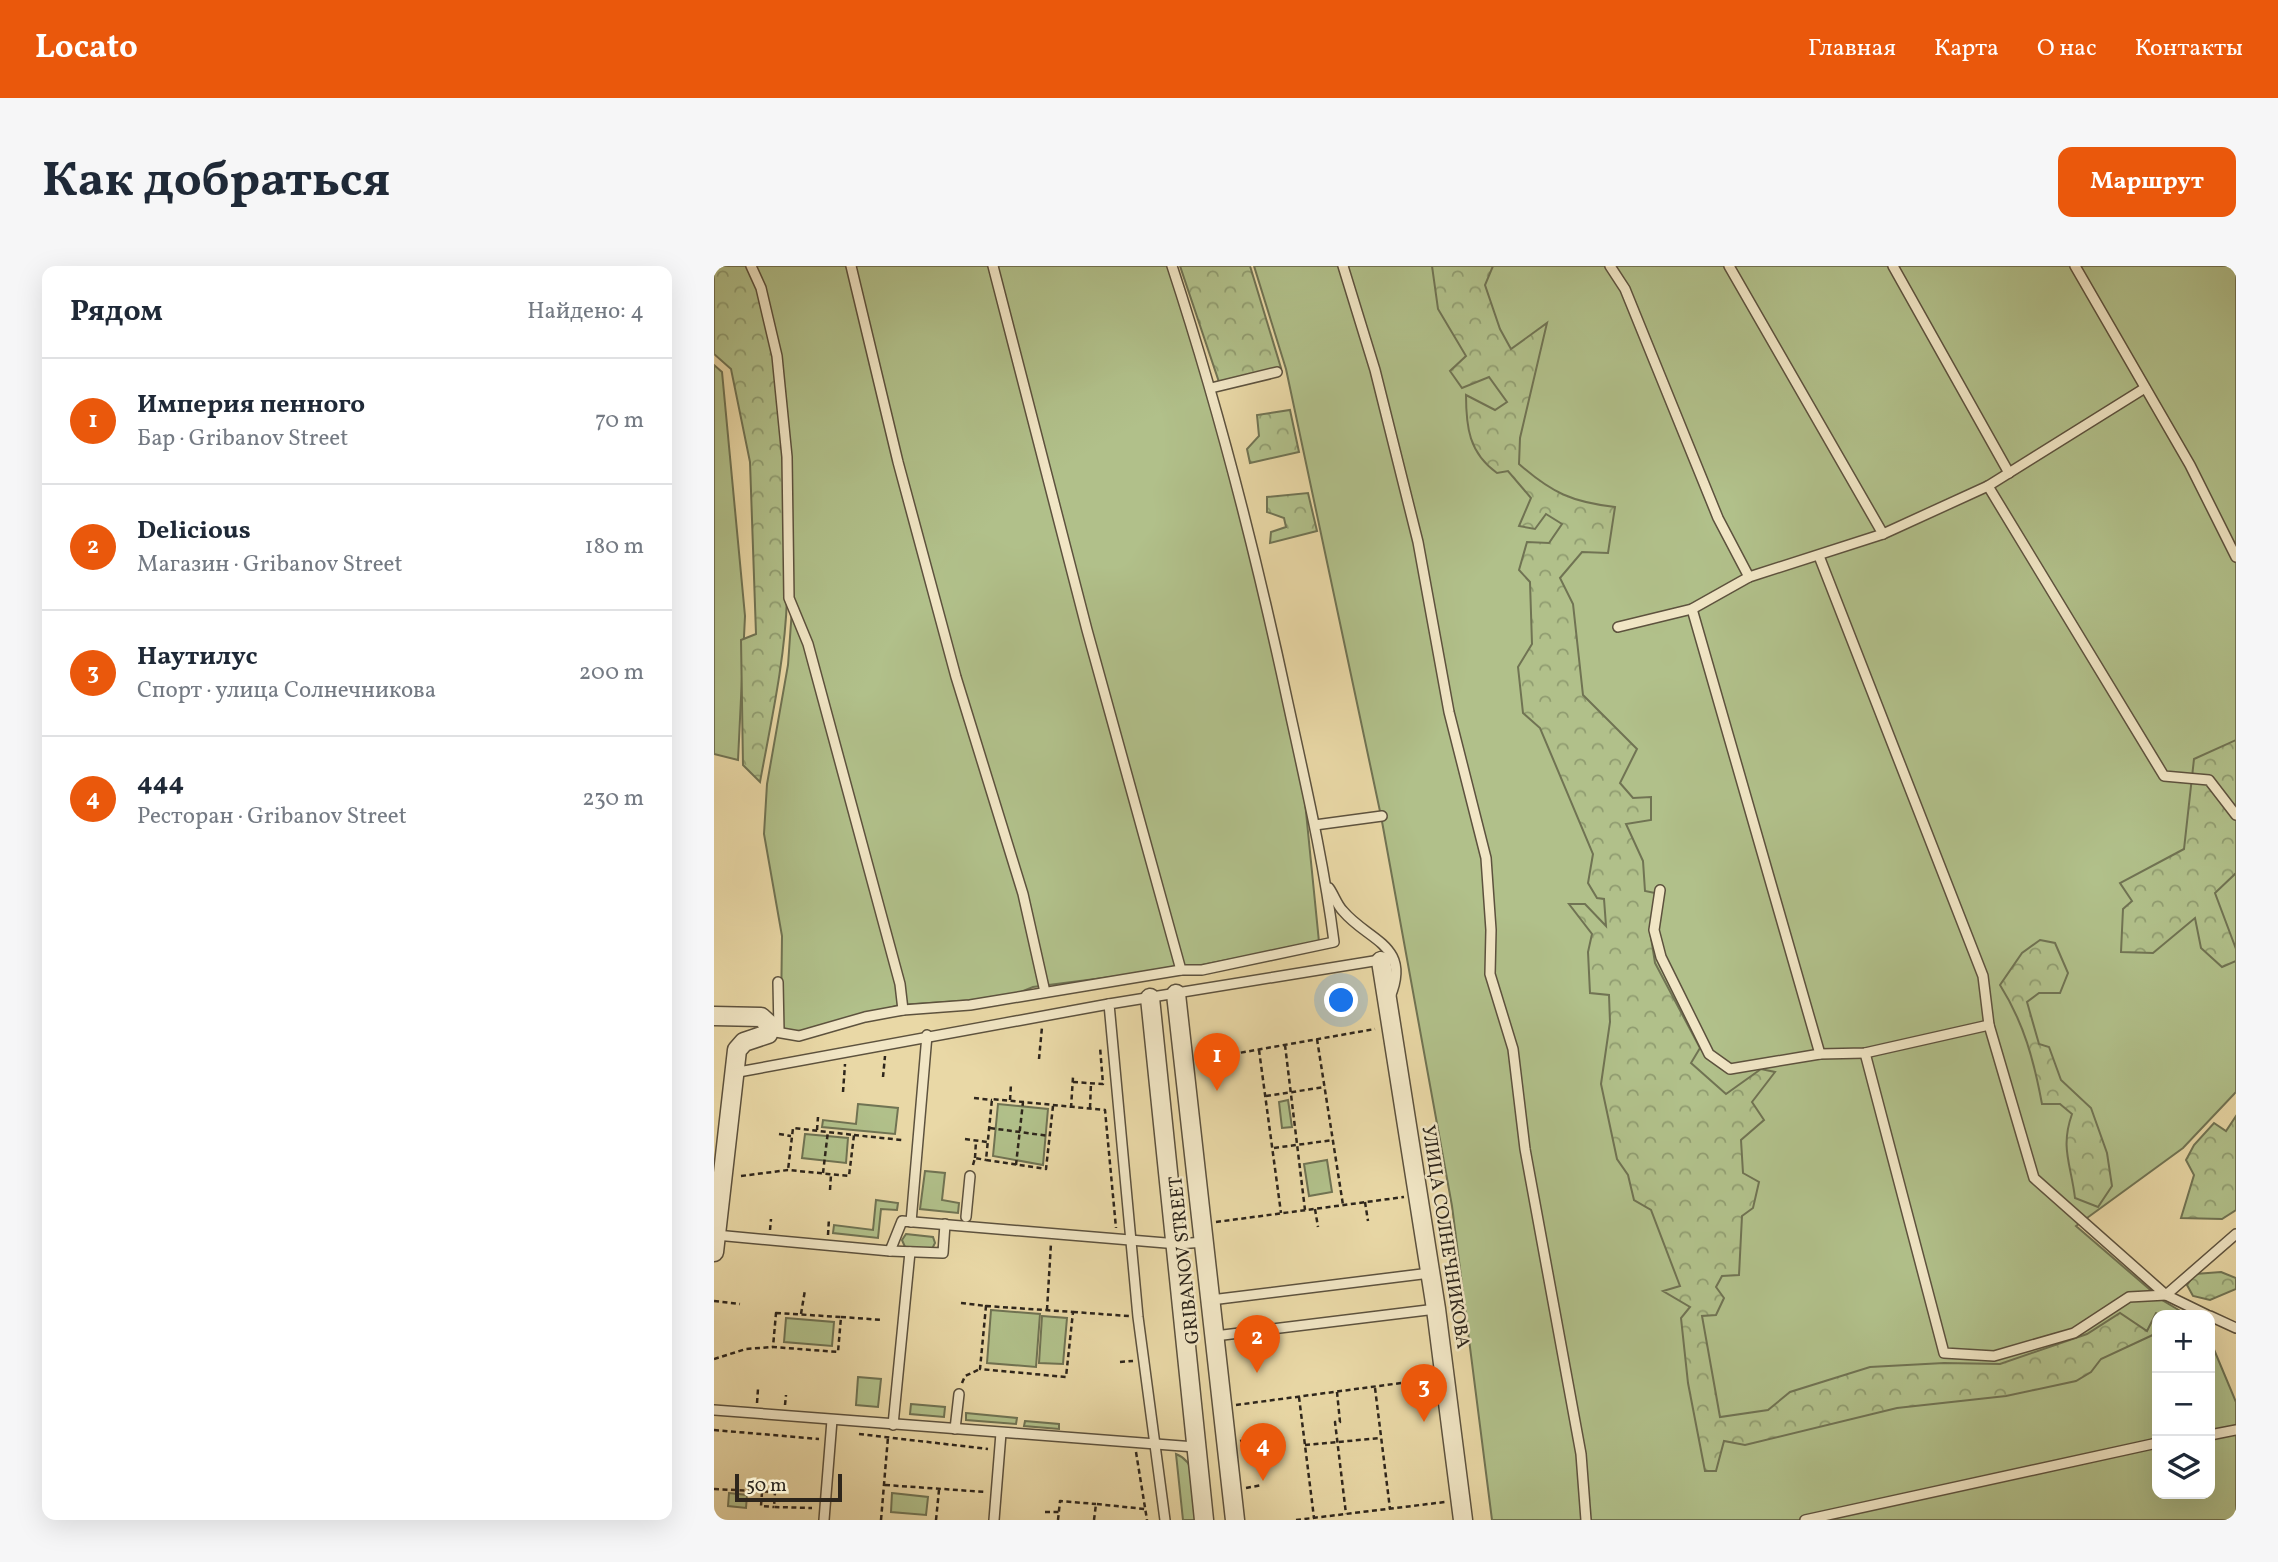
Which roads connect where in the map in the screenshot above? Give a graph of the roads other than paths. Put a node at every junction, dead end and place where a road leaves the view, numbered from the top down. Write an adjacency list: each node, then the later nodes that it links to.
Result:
1 (751, 266): 34 (lane)
2 (851, 266): 30 (lane)
3 (993, 266): 27 (lane)
4 (1172, 266): 11 (lane)
5 (1343, 266): 78 (lane)
6 (1610, 266): 18 (lane)
7 (1729, 266): 15 (lane)
8 (1893, 266): 13 (lane)
9 (2075, 266): 12 (lane)
10 (1277, 372): 11 (lane)
11 (1211, 388): 23 (lane)
12 (2146, 388): 13 (lane); 17 (lane)
13 (2009, 473): 14 (lane)
14 (1988, 486): 15 (lane); 21 (lane)
15 (1883, 534): 16 (lane)
16 (1819, 556): 18 (lane); 36 (lane)
17 (2236, 556)
18 (1749, 578): 19 (lane)
19 (1692, 609): 20 (lane); 40 (lane)
20 (1618, 627)
21 (2236, 815)
22 (1382, 816): 23 (lane)
23 (1315, 825): 24 (lane)
24 (1326, 882): 26 (lane); 27 (lane)
25 (1661, 890): 40 (lane)
26 (1387, 960): 31 (lane); 53 (street, УЛИЦА СОЛНЕЧНИКОВА)
27 (1181, 970): 28 (lane)
28 (1146, 976): 30 (lane); 32 (lane)
29 (778, 982): 37 (lane)
30 (1045, 992): 34 (lane)
31 (1176, 995): 32 (lane); 48 (street, GRIBANOV STREET)
32 (1150, 998): 33 (lane); 50 (street, GRIBANOV STREET)
33 (1109, 1004): 38 (lane); 47 (lane)
34 (903, 1010): 37 (lane)
35 (714, 1016): 37 (street)
36 (1989, 1025): 39 (lane); 54 (lane)
37 (774, 1032): 41 (street)
38 (927, 1035): 41 (lane); 44 (lane)
39 (1865, 1053): 40 (lane); 54 (lane)
40 (1820, 1054)
41 (733, 1073): 49 (street)
42 (970, 1177): 43 (lane)
43 (966, 1217)
44 (911, 1222): 45 (lane); 51 (lane)
45 (945, 1224): 47 (lane); 52 (lane)
46 (2236, 1234): 54 (lane)
47 (1131, 1241): 50 (lane); 70 (lane)
48 (1205, 1242): 50 (lane); 55 (street, GRIBANOV STREET)
49 (715, 1244): 51 (lane)
50 (1178, 1244): 71 (street, GRIBANOV STREET)
51 (890, 1251): 52 (lane)
52 (910, 1252): 64 (lane)
53 (1430, 1273): 55 (lane); 56 (street, УЛИЦА СОЛНЕЧНИКОВА)
54 (2166, 1296): 57 (lane)
55 (1211, 1300): 60 (street, GRIBANOV STREET)
56 (1436, 1309): 60 (lane); 77 (street, УЛИЦА СОЛНЕЧНИКОВА)
57 (2196, 1310)
58 (2215, 1319): 59 (lane)
59 (2236, 1328)
60 (1215, 1336): 76 (street, GRIBANOV STREET)
61 (959, 1394): 65 (lane)
62 (714, 1410): 63 (lane)
63 (832, 1420): 64 (lane); 72 (lane)
64 (893, 1425): 65 (lane)
65 (955, 1429): 67 (lane)
66 (2236, 1430): 68 (lane)
67 (1001, 1433): 70 (lane); 73 (lane)
68 (2215, 1433)
69 (2152, 1444): 79 (lane)
70 (1153, 1445): 71 (lane); 74 (lane)
71 (1195, 1447): 75 (street, GRIBANOV STREET)
72 (824, 1520)
73 (994, 1520)
74 (1165, 1520)
75 (1204, 1520)
76 (1235, 1520)
77 (1463, 1520)
78 (1586, 1520)
79 (1805, 1520)

